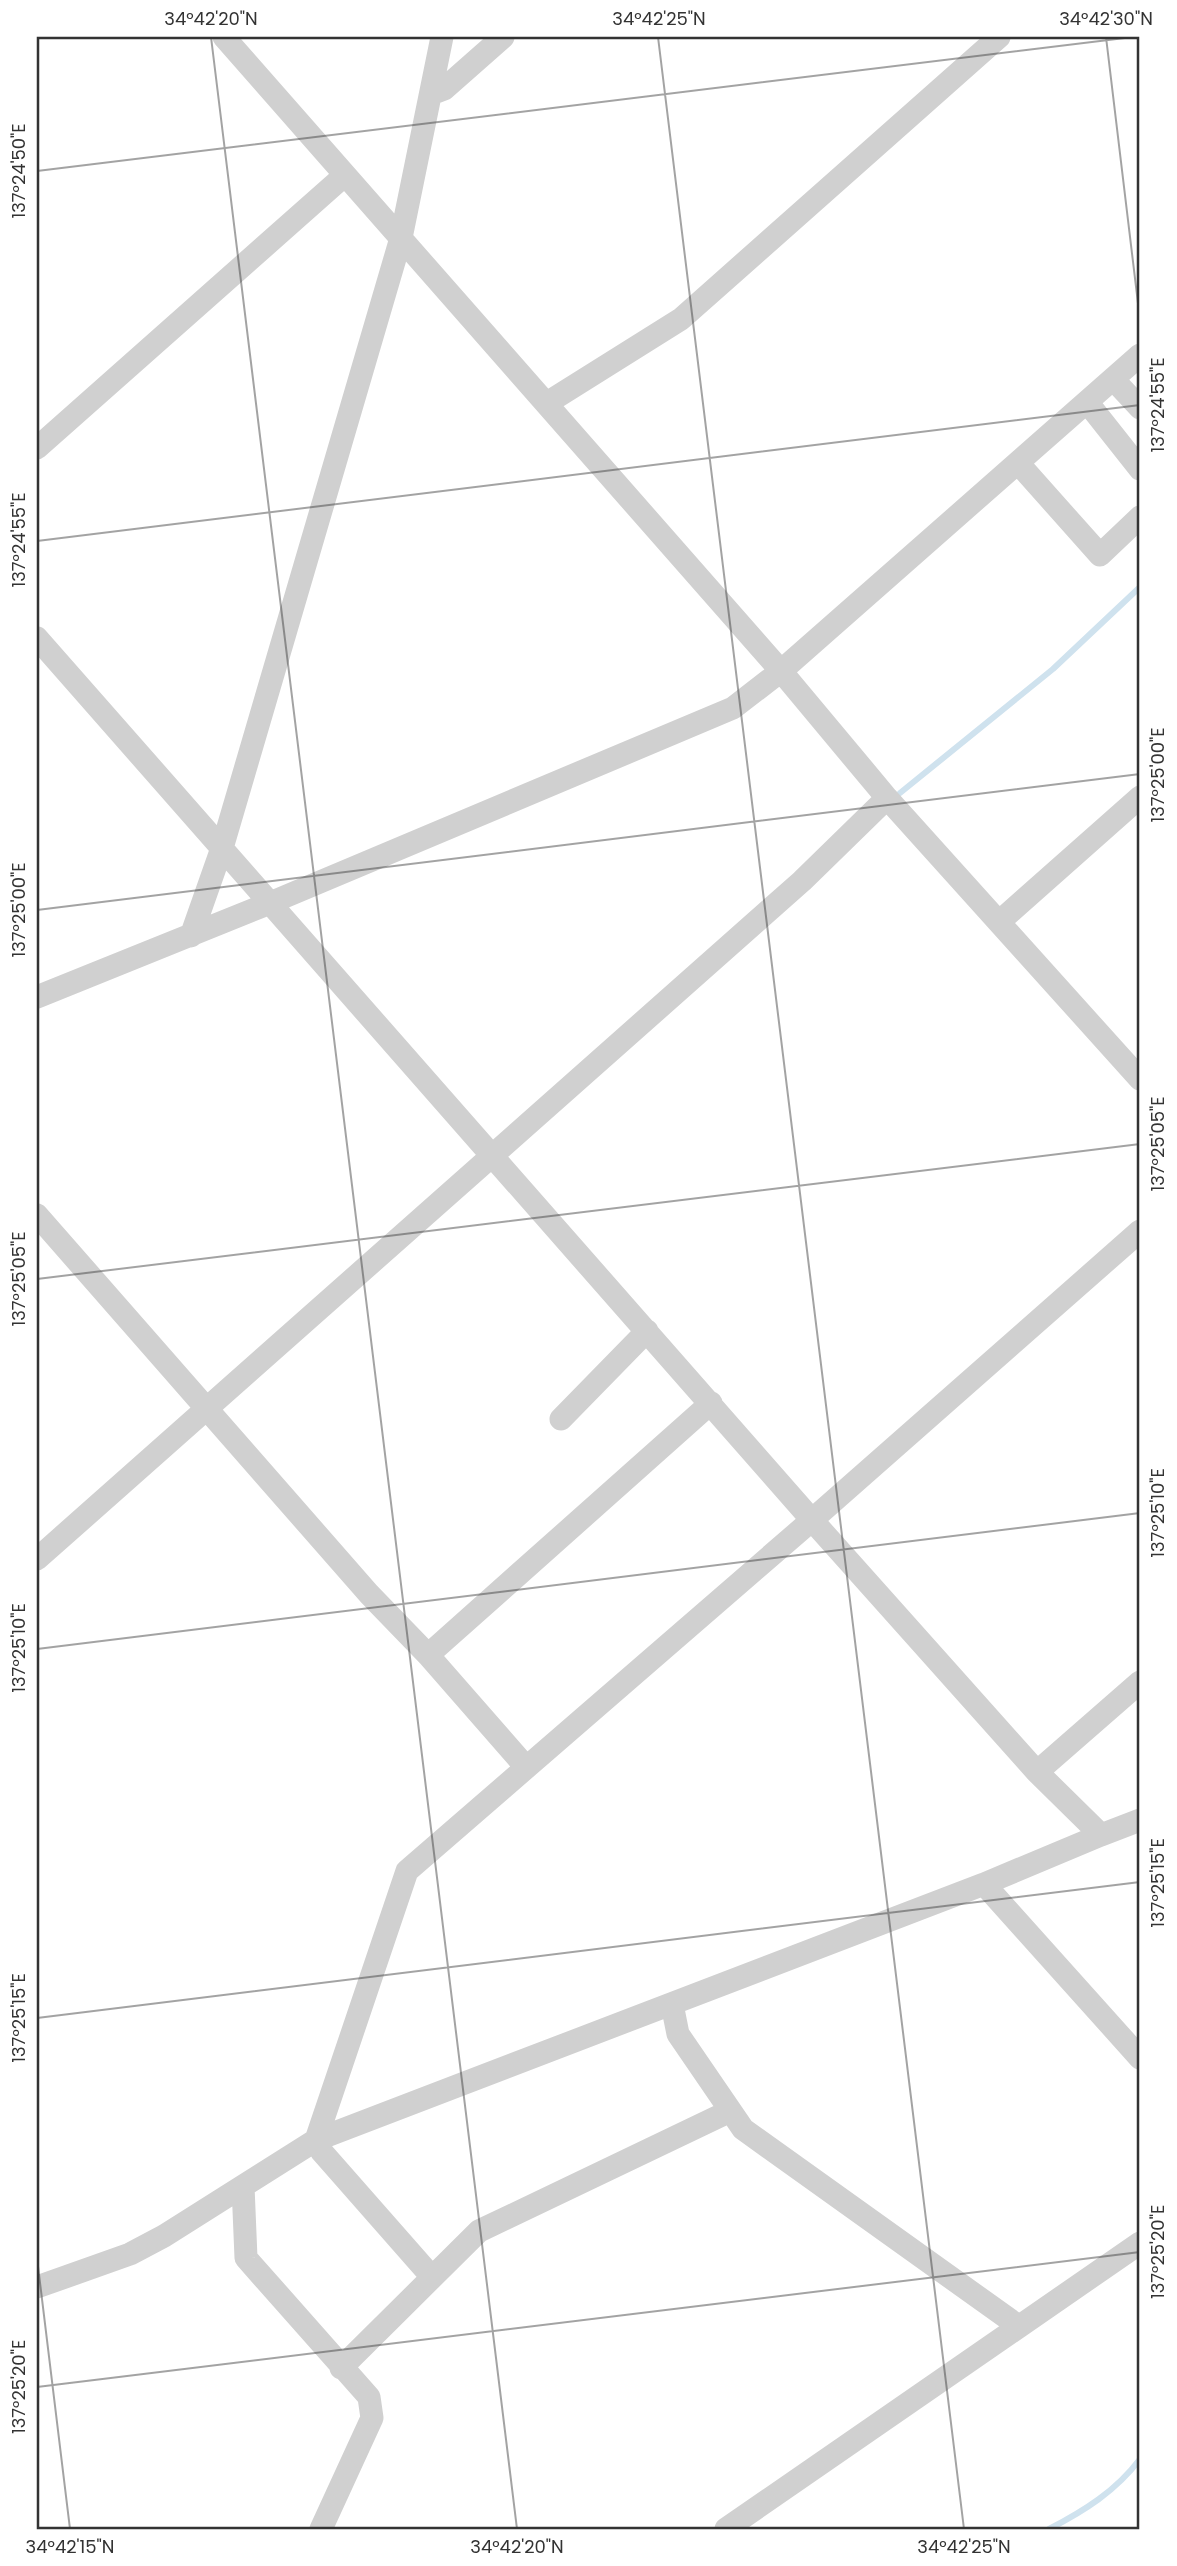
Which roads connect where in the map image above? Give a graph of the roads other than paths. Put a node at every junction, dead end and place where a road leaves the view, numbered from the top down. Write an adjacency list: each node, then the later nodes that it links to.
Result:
1 (224, 37): 6 (street)
2 (442, 37): 5 (street)
3 (503, 37): 5 (street)
4 (999, 37): 11 (street)
5 (430, 94): 7 (street)
6 (345, 175): 7 (street); 13 (street)
7 (401, 238): 11 (street); 21 (street)
8 (1140, 355): 9 (street)
9 (1113, 379): 10 (street); 12 (street)
10 (1087, 402): 14 (street); 15 (street)
11 (547, 403): 18 (street)
12 (1140, 408)
13 (37, 448)
14 (1018, 463): 16 (street); 18 (street)
15 (1140, 469)
16 (1140, 517)
17 (37, 638): 21 (street)
18 (781, 671): 20 (street); 22 (street)
19 (1140, 797): 23 (street)
20 (887, 798): 23 (street); 27 (street)
21 (222, 848): 22 (street); 24 (street)
22 (270, 903): 24 (street); 27 (street)
23 (1000, 921): 26 (street)
24 (191, 936): 25 (street)
25 (37, 997)
26 (1140, 1079)
27 (492, 1155): 30 (street); 32 (street)
28 (37, 1215): 32 (street)
29 (1140, 1231): 34 (street)
30 (648, 1331): 31 (street); 33 (street)
31 (711, 1403): 34 (street); 36 (street)
32 (207, 1409): 35 (street); 36 (street)
33 (561, 1419)
34 (812, 1520): 38 (street); 39 (street)
35 (37, 1559)
36 (428, 1655): 38 (street)
37 (1140, 1682): 39 (street)
38 (526, 1767): 46 (street)
39 (1037, 1772): 41 (street)
40 (1140, 1820): 41 (street)
41 (1101, 1835): 42 (street)
42 (984, 1884): 43 (street); 44 (street)
43 (672, 2004): 45 (street); 46 (street)
44 (1140, 2058)
45 (730, 2111): 49 (street); 51 (street)
46 (316, 2140): 47 (street); 49 (street)
47 (243, 2186): 50 (street); 52 (street)
48 (1140, 2243): 51 (street)
49 (431, 2276): 52 (street)
50 (37, 2287)
51 (1017, 2325): 54 (street)
52 (341, 2368): 53 (street)
53 (321, 2529)
54 (726, 2529)

